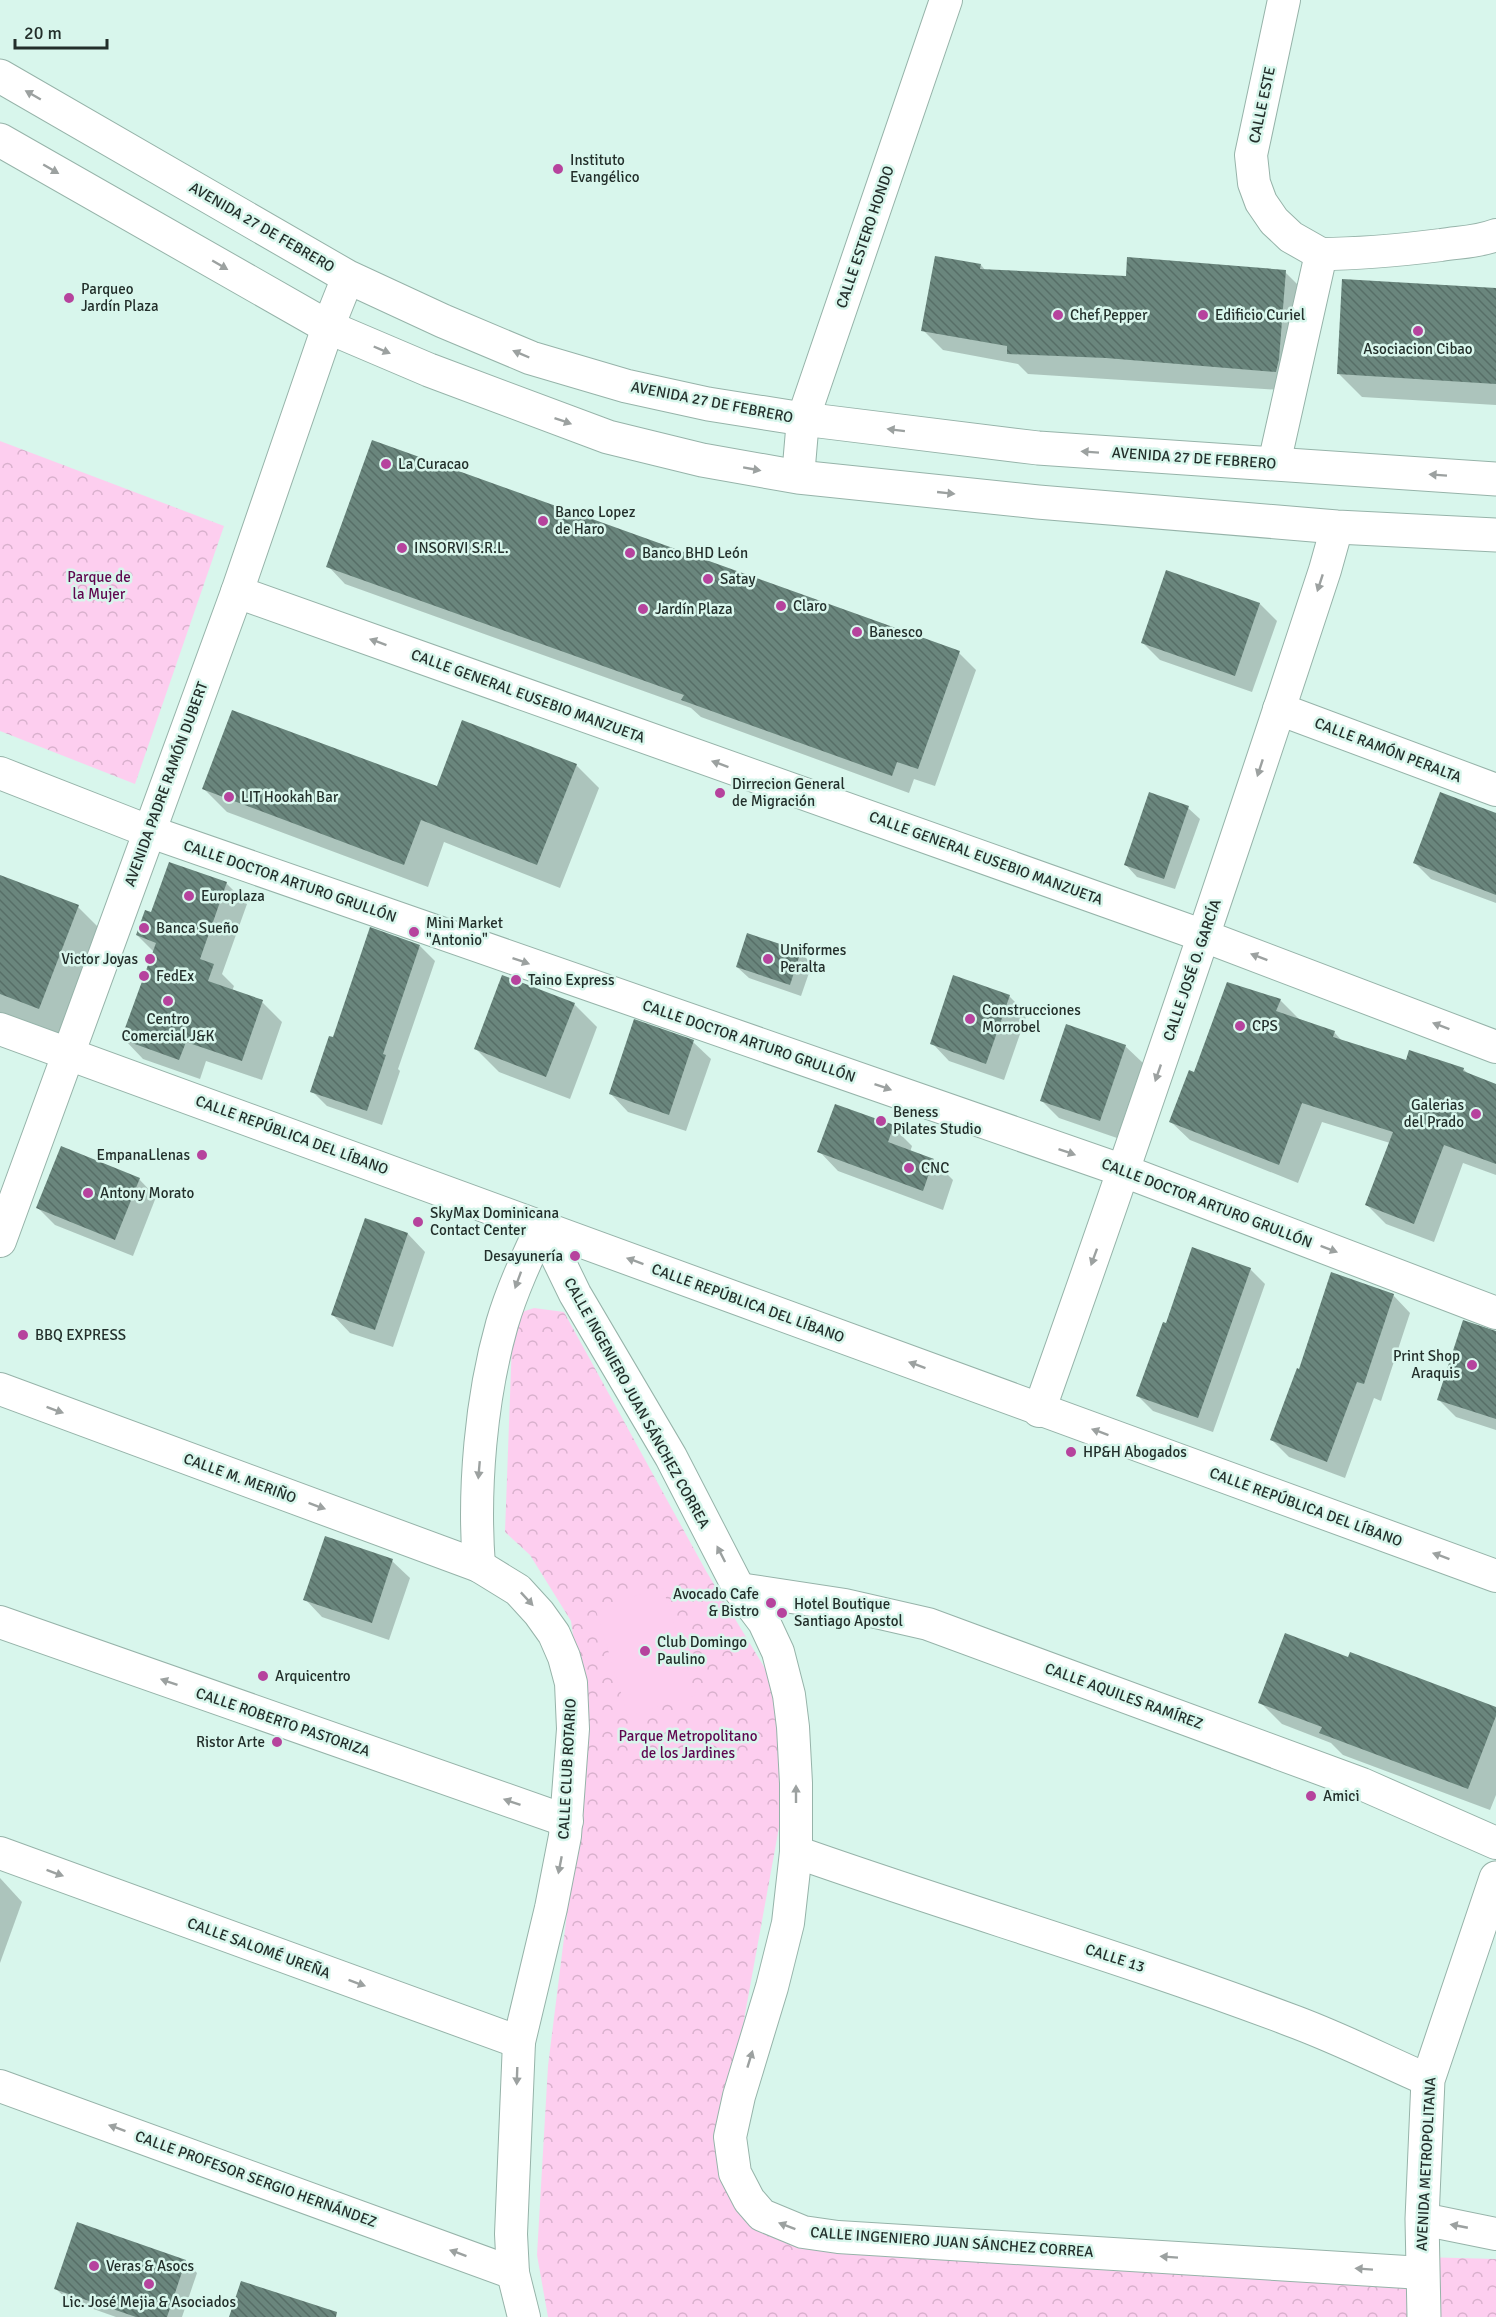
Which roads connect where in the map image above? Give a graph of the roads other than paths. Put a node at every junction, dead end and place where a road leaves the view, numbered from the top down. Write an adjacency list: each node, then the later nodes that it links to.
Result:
1 (946, 0): 9 (street, CALLE ESTERO HONDO)
2 (1284, 0): 6 (street, CALLE ESTE)
3 (0, 76): 7 (main road, AVENIDA 27 DE FEBRERO, one-way to 3)
4 (0, 140): 8 (main road, one-way to 8)
5 (1496, 235): 6 (street)
6 (1321, 254): 10 (street)
7 (348, 277): 8 (street, AVENIDA PADRE RAMÓN DUBERT); 9 (main road, AVENIDA 27 DE FEBRERO, one-way to 7)
8 (328, 327): 11 (main road, one-way to 11); 15 (street, AVENIDA PADRE RAMÓN DUBERT)
9 (803, 419): 10 (main road, AVENIDA 27 DE FEBRERO, one-way to 9); 11 (street, CALLE ESTERO HONDO)
10 (1274, 464): 12 (main road, AVENIDA 27 DE FEBRERO, one-way to 10)
11 (798, 477): 13 (main road, one-way to 13)
12 (1496, 479)
13 (1337, 527): 14 (main road); 16 (street, CALLE JOSÉ O. GARCÍA, one-way to 16)
14 (1496, 535)
15 (237, 592): 19 (street, AVENIDA PADRE RAMÓN DUBERT); 20 (street, CALLE GENERAL EUSEBIO MANZUETA, one-way to 15)
16 (1279, 709): 18 (street, CALLE RAMÓN PERALTA); 20 (street, CALLE JOSÉ O. GARCÍA, one-way to 20)
17 (0, 773): 19 (street, CALLE DOCTOR ARTURO GRULLÓN)
18 (1496, 790)
19 (148, 831): 23 (street, AVENIDA PADRE RAMÓN DUBERT); 24 (street, CALLE DOCTOR ARTURO GRULLÓN, one-way to 24)
20 (1204, 936): 22 (street, CALLE GENERAL EUSEBIO MANZUETA, one-way to 20); 24 (street, CALLE JOSÉ O. GARCÍA, one-way to 24)
21 (0, 1029): 23 (street, CALLE REPÚBLICA DEL LÍBANO)
22 (1496, 1047)
23 (67, 1054): 25 (street, CALLE REPÚBLICA DEL LÍBANO); 26 (street, AVENIDA PADRE RAMÓN DUBERT)
24 (1124, 1172): 27 (street, CALLE DOCTOR ARTURO GRULLÓN, one-way to 27); 29 (street, CALLE JOSÉ O. GARCÍA, one-way to 29)
25 (542, 1226): 29 (street, CALLE REPÚBLICA DEL LÍBANO, one-way to 25); 30 (street, one-way to 30); 32 (street, CALLE INGENIERO JUAN SÁNCHEZ CORREA, one-way to 25)
26 (0, 1241)
27 (1496, 1313)
28 (0, 1389): 30 (street, CALLE M. MERIÑO, one-way to 30)
29 (1039, 1411): 31 (street, CALLE REPÚBLICA DEL LÍBANO, one-way to 29)
30 (479, 1566): 34 (street, CALLE CLUB ROTARIO, one-way to 34)
31 (1496, 1576)
32 (739, 1589): 35 (street, CALLE AQUILES RAMÍREZ); 36 (street, CALLE INGENIERO JUAN SÁNCHEZ CORREA, one-way to 32)
33 (0, 1622): 34 (street, CALLE ROBERTO PASTORIZA, one-way to 33)
34 (567, 1821): 39 (street, CALLE CLUB ROTARIO, one-way to 39)
35 (1496, 1843)
36 (796, 1852): 40 (street, CALLE 13); 45 (street, CALLE INGENIERO JUAN SÁNCHEZ CORREA, one-way to 36)
37 (0, 1853): 39 (street, CALLE SALOMÉ UREÑA, one-way to 39)
38 (1496, 1878): 40 (main road, AVENIDA METROPOLITANA)
39 (519, 2042): 44 (street, CALLE CLUB ROTARIO, one-way to 44)
40 (1428, 2080): 42 (main road, AVENIDA METROPOLITANA)
41 (0, 2086): 44 (street, CALLE PROFESOR SERGIO HERNÁNDEZ, one-way to 41)
42 (1422, 2219): 43 (street, one-way to 42); 45 (main road, AVENIDA METROPOLITANA)
43 (1496, 2234)
44 (513, 2273): 46 (street, CALLE CLUB ROTARIO)
45 (1422, 2273): 47 (main road, AVENIDA METROPOLITANA)
46 (524, 2317)
47 (1424, 2317)

